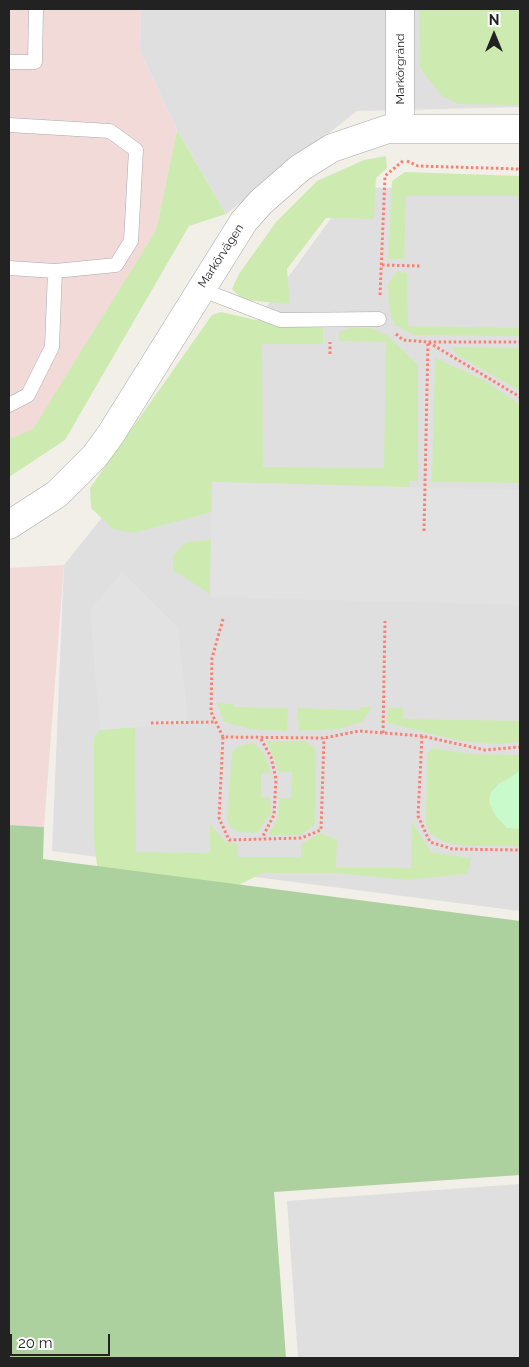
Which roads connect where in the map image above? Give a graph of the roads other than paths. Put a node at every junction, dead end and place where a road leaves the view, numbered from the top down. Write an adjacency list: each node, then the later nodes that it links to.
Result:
1 (36, 9): 3 (lane)
2 (400, 9): 5 (street, Markörgränd)
3 (9, 62)
4 (9, 125): 8 (lane)
5 (400, 129): 6 (street, Markörvägen); 9 (street, Markörvägen)
6 (520, 129)
7 (9, 268): 8 (lane)
8 (55, 271): 11 (lane)
9 (200, 289): 10 (lane); 12 (street, Markörvägen)
10 (379, 319)
11 (9, 405)
12 (9, 525)

